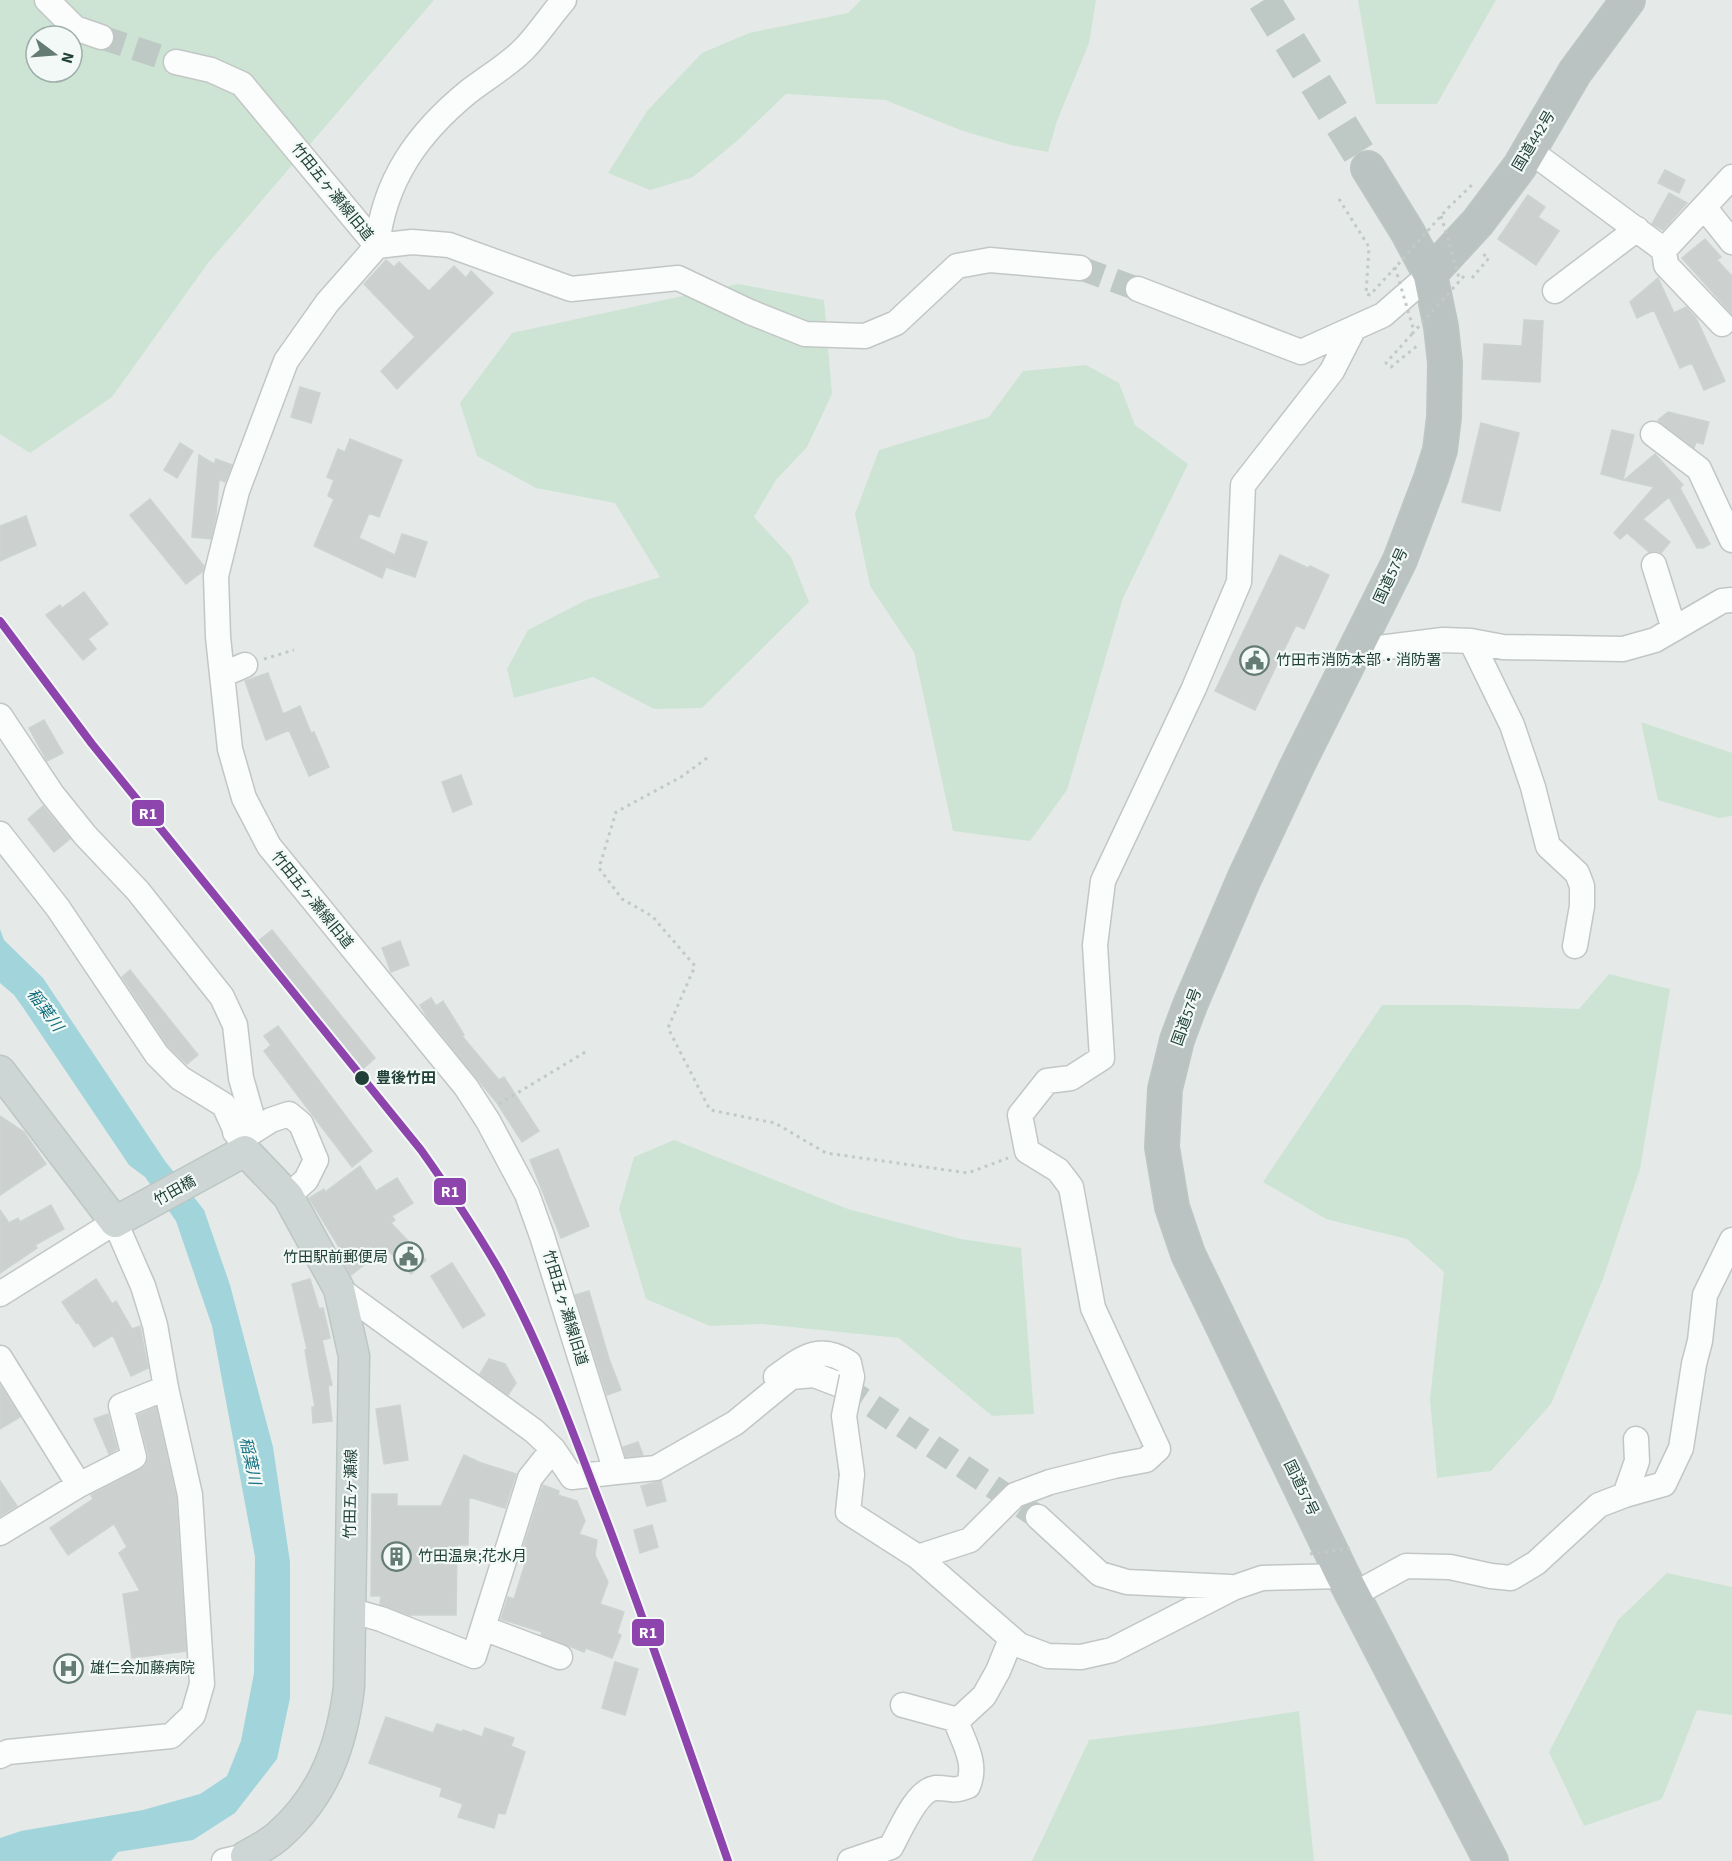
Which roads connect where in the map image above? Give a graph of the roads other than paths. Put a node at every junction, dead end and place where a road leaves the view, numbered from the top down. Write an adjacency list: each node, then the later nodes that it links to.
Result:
1 (47, 0): 4 (street)
2 (564, 0): 12 (street)
3 (1628, 0): 6 (highway, 国道442号)
4 (101, 37)
5 (176, 62): 12 (street, 竹田五ヶ瀬線旧道)
6 (1529, 150): 10 (street); 15 (highway, 国道442号)
7 (1368, 168): 15 (highway, 国道57号)
8 (1732, 177): 9 (street)
9 (1704, 207): 11 (street); 13 (street)
10 (1636, 229): 13 (street); 17 (street)
11 (1732, 242)
12 (377, 246): 14 (street); 28 (street, 竹田五ヶ瀬線旧道)
13 (1664, 250): 18 (street)
14 (1080, 268)
15 (1445, 277): 19 (street); 26 (highway, 国道57号)
16 (1138, 289): 19 (street)
17 (1555, 291)
18 (1722, 324)
19 (1354, 328): 48 (street)
20 (1653, 434): 21 (street)
21 (1732, 540)
22 (1654, 565): 24 (street)
23 (1732, 600): 24 (street)
24 (1674, 630): 25 (street)
25 (1471, 641): 26 (street); 31 (street)
26 (1355, 651): 49 (highway, 国道57号)
27 (246, 665): 28 (street)
28 (222, 675): 43 (street, 竹田五ヶ瀬線旧道)
29 (0, 716): 33 (street)
30 (0, 834): 33 (street)
31 (1575, 946)
32 (0, 1071): 35 (main road)
33 (240, 1141): 34 (main road, 竹田五ヶ瀬線); 34 (street); 35 (main road, 竹田橋)
34 (288, 1197): 37 (main road, 竹田五ヶ瀬線)
35 (124, 1218): 38 (street); 40 (street)
36 (1732, 1240): 45 (street)
37 (339, 1289): 42 (street); 51 (main road, 竹田五ヶ瀬線)
38 (0, 1294)
39 (0, 1359): 44 (street)
40 (166, 1388): 44 (street); 57 (street)
41 (1636, 1439): 45 (street)
42 (553, 1449): 43 (street); 52 (street)
43 (616, 1472): 48 (street, bridge)
44 (79, 1485): 47 (street)
45 (1624, 1495): 49 (street)
46 (1038, 1517): 50 (street)
47 (0, 1533)
48 (918, 1557): 53 (street)
49 (1349, 1573): 50 (street); 60 (highway, 国道57号)
50 (1233, 1588): 53 (street)
51 (349, 1610): 52 (street); 58 (main road, 竹田五ヶ瀬線)
52 (483, 1628): 54 (street)
53 (1011, 1639): 56 (street)
54 (561, 1657)
55 (903, 1705): 56 (street)
56 (955, 1719): 59 (street)
57 (3, 1749)
58 (240, 1859)
59 (850, 1861)
60 (1491, 1861)

